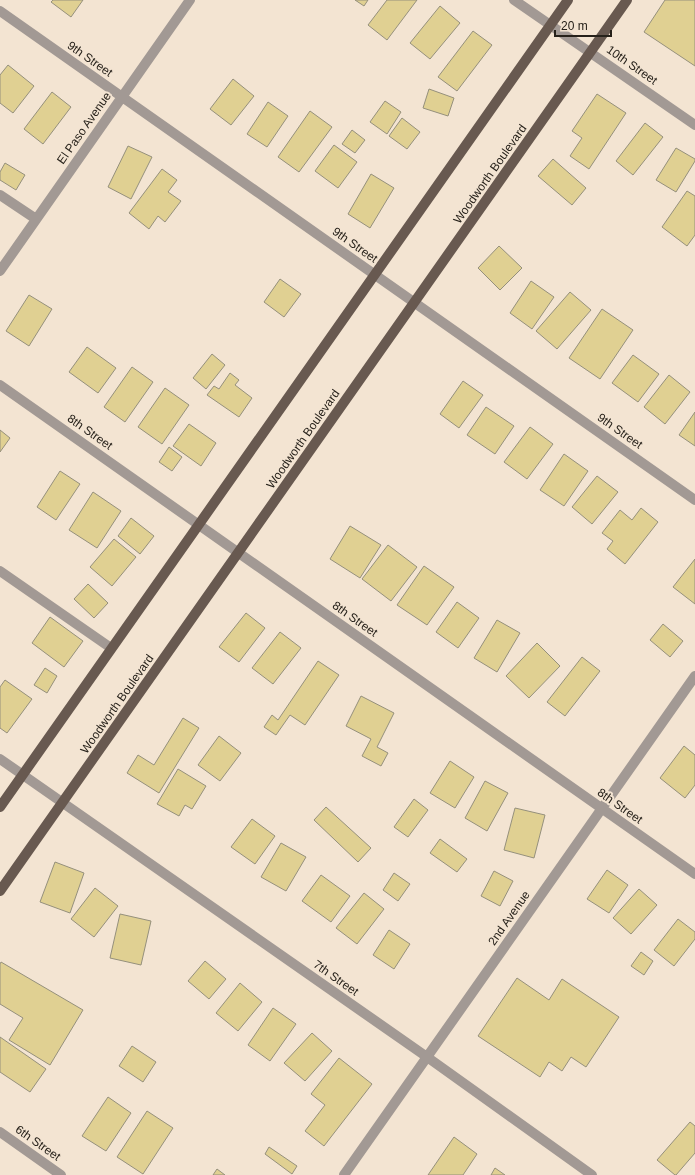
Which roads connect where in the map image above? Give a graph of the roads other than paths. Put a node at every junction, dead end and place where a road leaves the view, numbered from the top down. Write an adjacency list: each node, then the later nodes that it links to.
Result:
1 (190, 0): 8 (street, El Paso Avenue)
2 (514, 0): 6 (street, 10th Street)
3 (568, 0): 6 (main road)
4 (627, 0): 7 (main road, Woodworth Boulevard)
5 (0, 11): 8 (street, 9th Street)
6 (550, 26): 7 (street, 10th Street); 13 (main road)
7 (590, 52): 9 (street, 10th Street); 14 (main road, Woodworth Boulevard)
8 (122, 97): 11 (street, El Paso Avenue); 13 (street, 9th Street)
9 (695, 125)
10 (0, 195): 11 (street)
11 (36, 219): 12 (street, El Paso Avenue)
12 (0, 271)
13 (374, 275): 14 (street, 9th Street); 17 (main road)
14 (415, 303): 16 (street, 9th Street); 18 (main road, Woodworth Boulevard)
15 (0, 385): 17 (street, 8th Street)
16 (695, 500)
17 (199, 524): 18 (street, 8th Street); 20 (main road)
18 (239, 553): 24 (main road, Woodworth Boulevard); 26 (street, 8th Street)
19 (0, 571): 20 (street)
20 (111, 648): 23 (main road)
21 (695, 676): 26 (street, 2nd Avenue)
22 (0, 759): 23 (street, 7th Street)
23 (22, 774): 24 (street, 7th Street); 25 (main road)
24 (63, 803): 28 (main road, Woodworth Boulevard); 29 (street, 7th Street)
25 (0, 806)
26 (602, 809): 27 (street, 8th Street); 29 (street, 2nd Avenue)
27 (695, 874)
28 (0, 891)
29 (427, 1057): 32 (street, 2nd Avenue); 33 (street, 7th Street)
30 (0, 1132): 31 (street, 6th Street)
31 (61, 1175)
32 (344, 1175)
33 (592, 1175)

